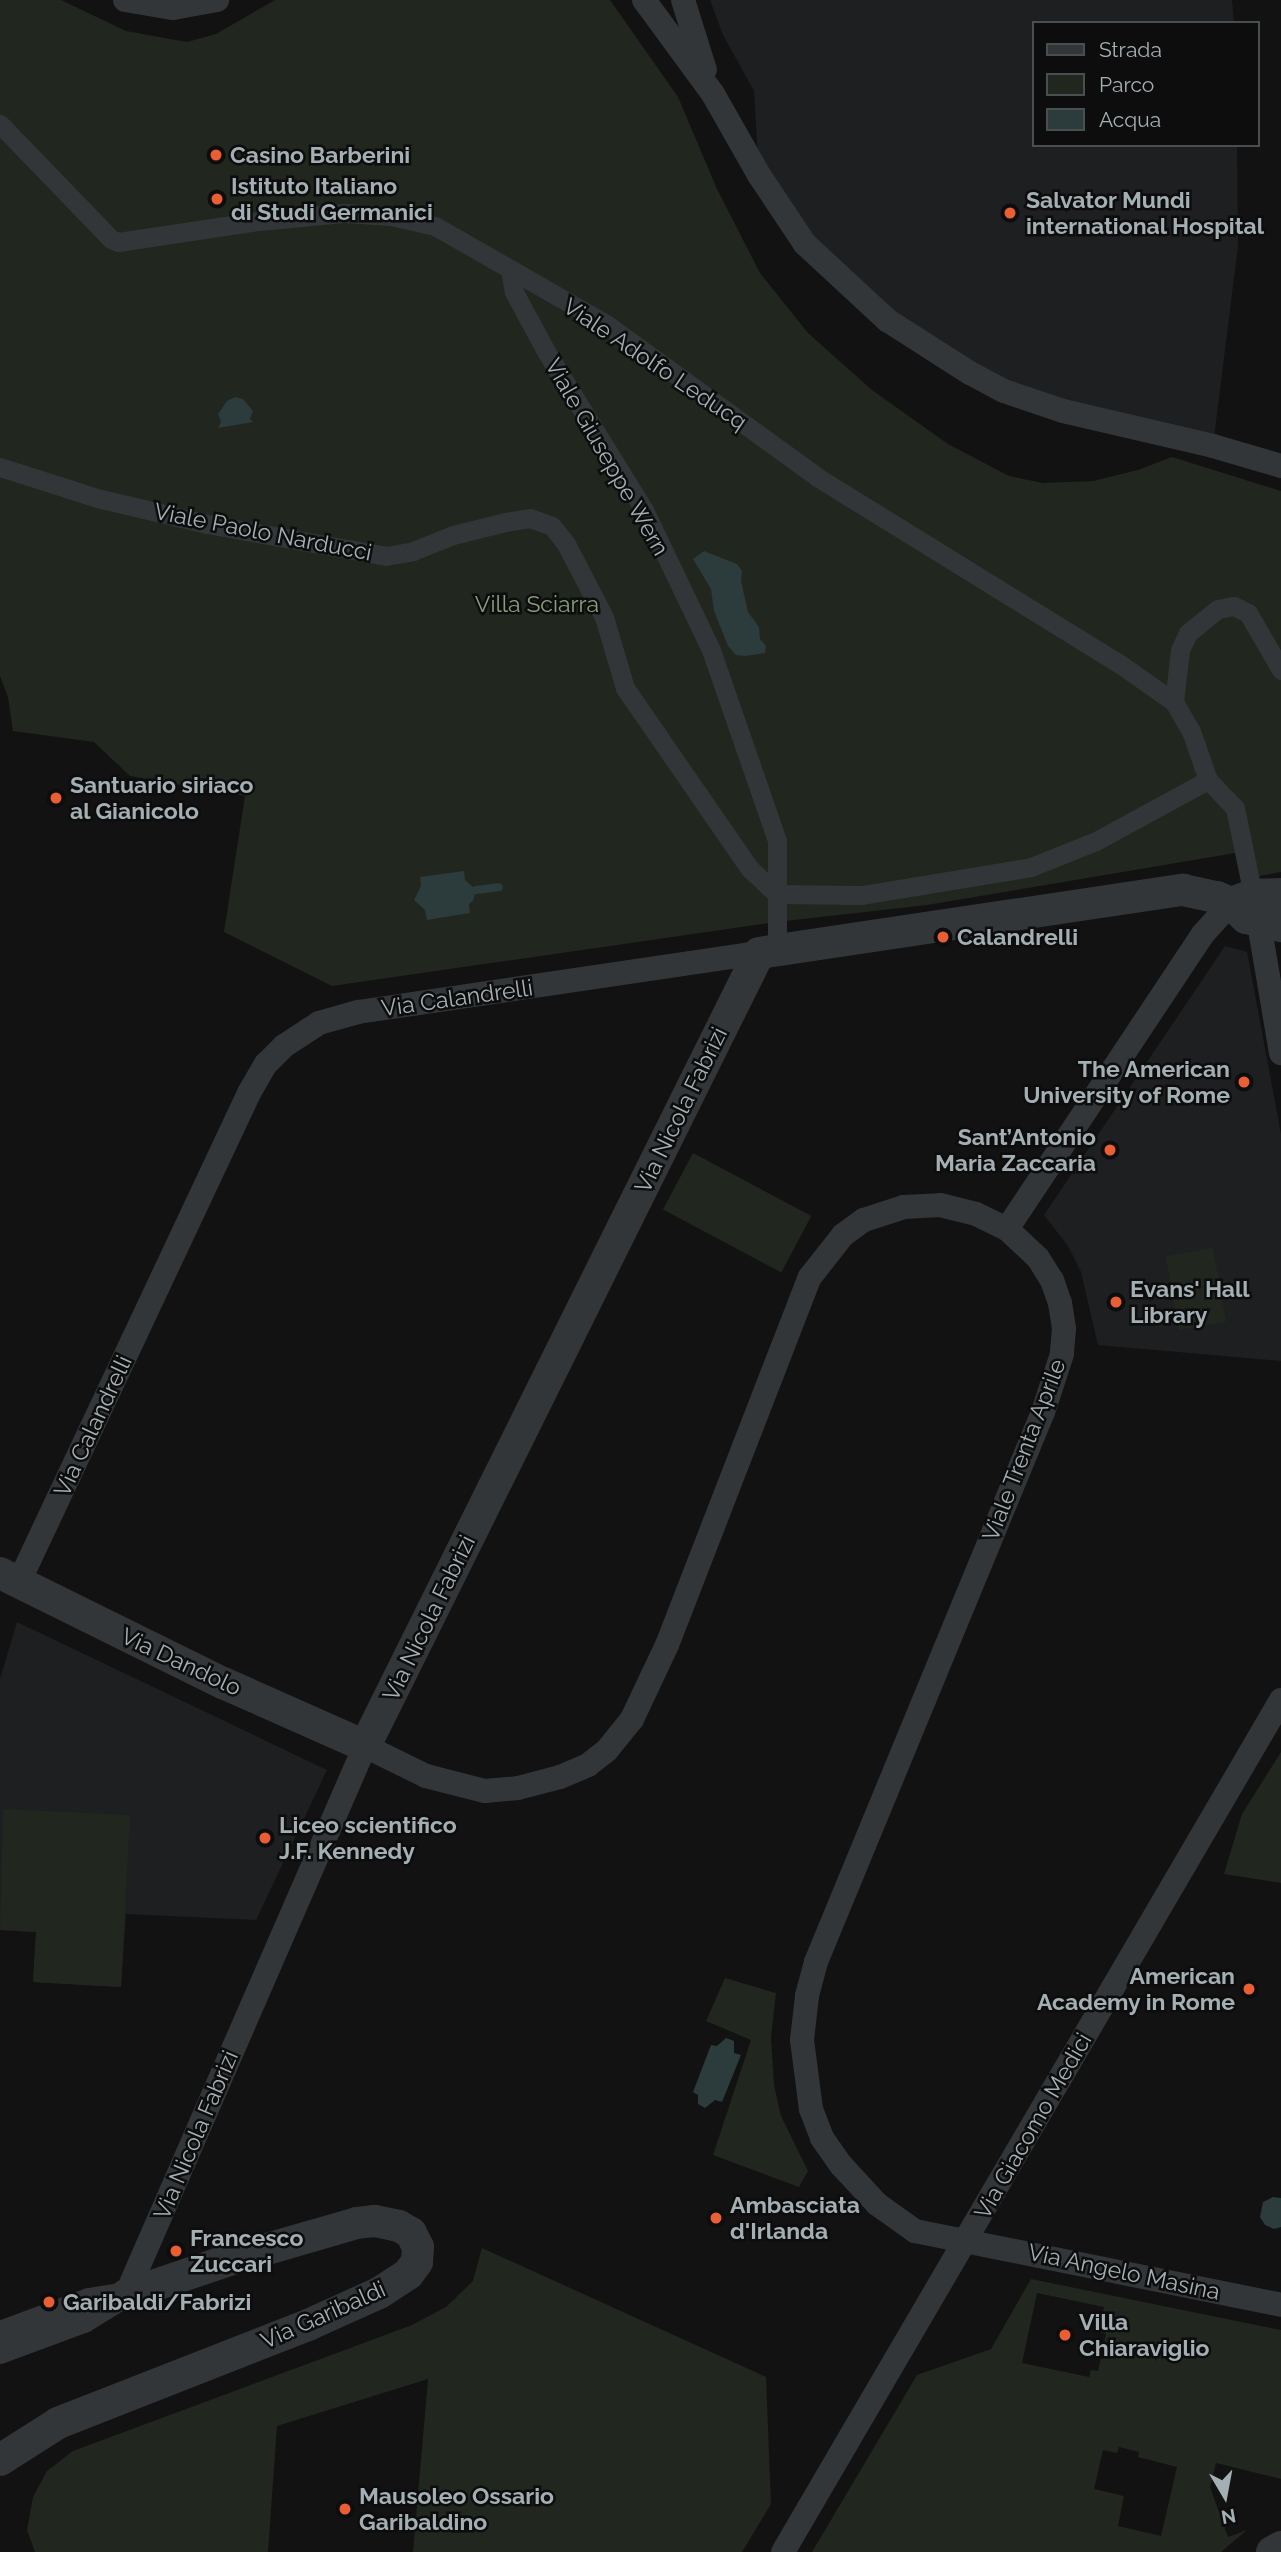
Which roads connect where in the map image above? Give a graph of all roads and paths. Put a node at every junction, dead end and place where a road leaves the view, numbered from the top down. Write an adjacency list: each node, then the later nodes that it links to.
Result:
1 (125, 0): 2 (street)
2 (216, 0)
3 (644, 0): 5 (street)
4 (683, 0): 5 (street)
5 (713, 94): 8 (street)
6 (0, 124): 7 (street, Viale Adolfo Leducq)
7 (510, 270): 11 (street, Viale Adolfo Leducq); 13 (street, Viale Giuseppe Wern)
8 (1281, 466)
9 (0, 467): 13 (street, Viale Paolo Narducci)
10 (1281, 670): 11 (street)
11 (1174, 702): 12 (street, Viale Adolfo Leducq)
12 (1208, 780): 13 (street); 14 (street, Viale Adolfo Leducq)
13 (776, 894): 15 (street)
14 (1261, 908): 15 (street, Via Calandrelli); 16 (street); 17 (street)
15 (768, 951): 18 (street, Via Calandrelli); 20 (street, Via Nicola Fabrizi)
16 (1281, 1053)
17 (1007, 1228): 20 (street, Viale Trenta Aprile); 21 (street, Viale Trenta Aprile)
18 (9, 1579): 20 (street, Via Dandolo)
19 (1281, 1700): 21 (street, Via Giacomo Medici)
20 (365, 1746): 22 (street, Via Nicola Fabrizi)
21 (967, 2239): 23 (street, Via Angelo Masina); 28 (street, Via Giacomo Medici)
22 (126, 2295): 24 (street, Via Garibaldi); 25 (street, Via Garibaldi); 26 (street, Via Garibaldi)
23 (1281, 2305)
24 (0, 2333)
25 (0, 2352)
26 (0, 2460)
27 (1281, 2547): 29 (street)
28 (783, 2552)
29 (1272, 2552)

